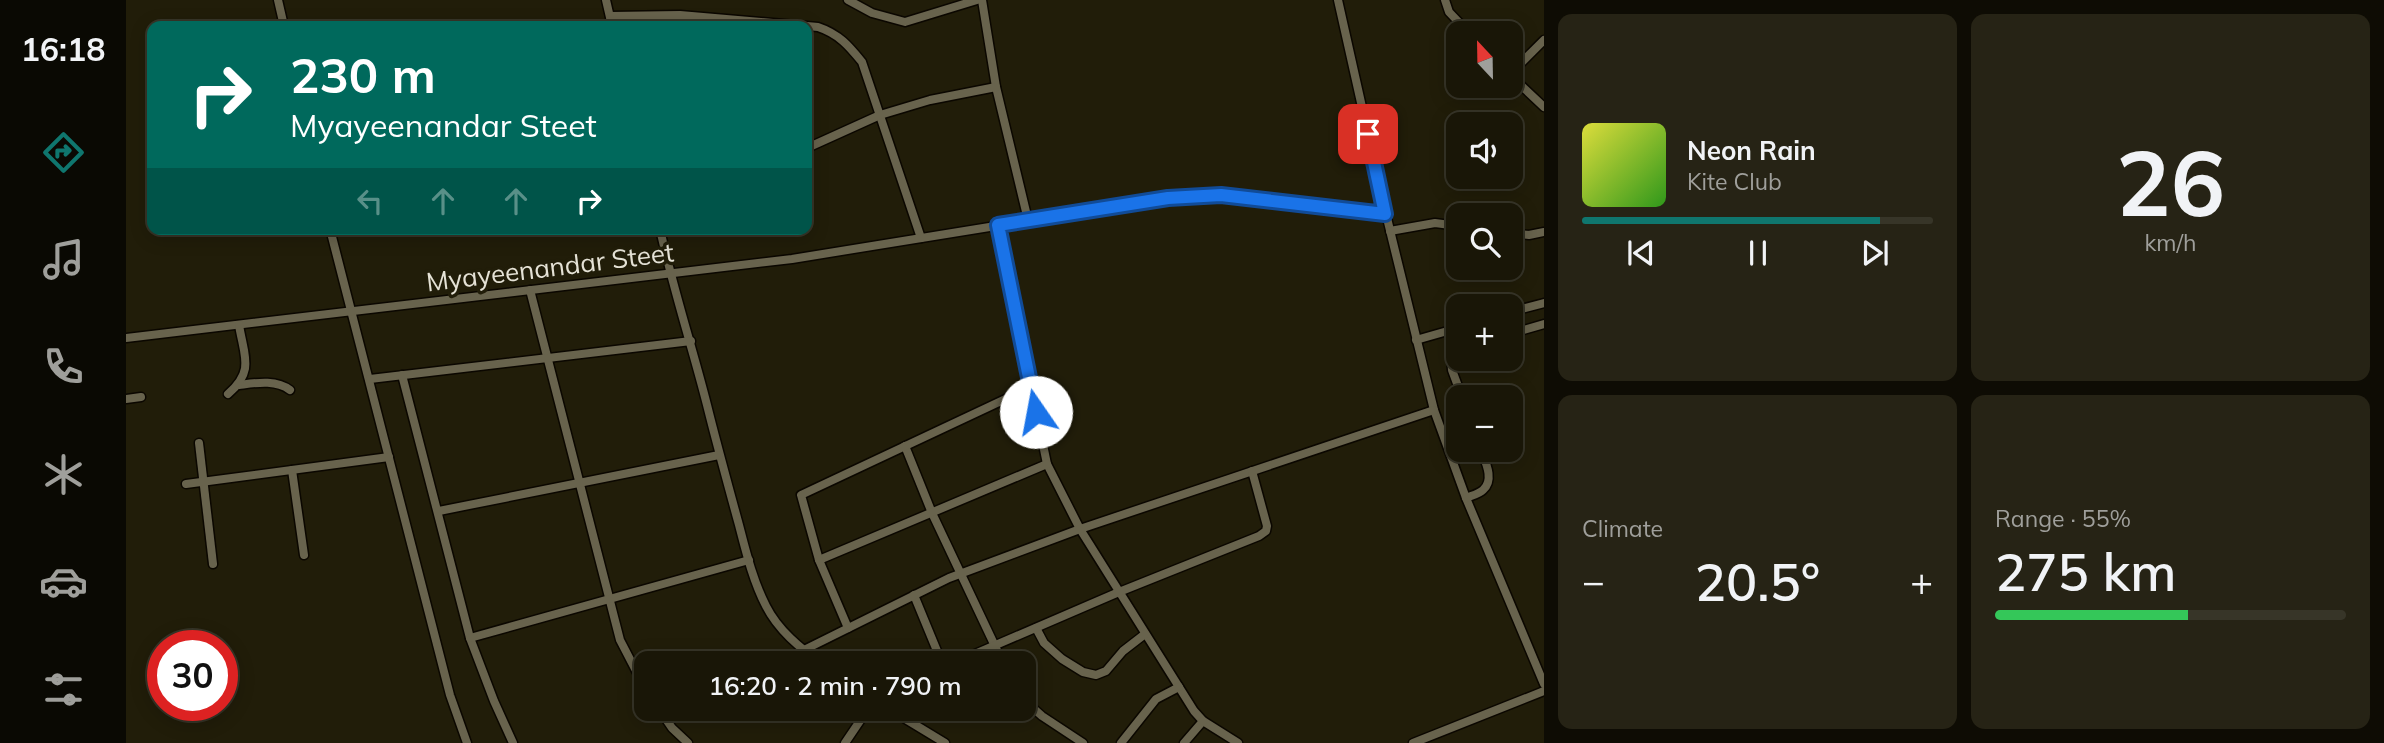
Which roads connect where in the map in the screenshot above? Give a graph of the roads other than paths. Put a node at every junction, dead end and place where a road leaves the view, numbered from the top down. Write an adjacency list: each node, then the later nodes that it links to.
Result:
1 (278, 0): 8 (street)
2 (607, 0): 7 (street)
3 (848, 0): 4 (street)
4 (980, 0): 15 (street)
5 (1338, 0): 20 (street)
6 (1445, 0): 11 (street)
7 (610, 16): 9 (street); 10 (street)
8 (283, 21)
9 (611, 21)
10 (749, 21)
11 (1458, 21)
12 (812, 26): 18 (street)
13 (1544, 40): 14 (street)
14 (1523, 61)
15 (996, 87): 18 (street); 21 (street)
16 (1523, 87): 17 (street)
17 (1544, 107)
18 (880, 115): 19 (street); 29 (street)
19 (812, 146)
20 (1385, 214): 21 (street, Myayeenandar Steet); 24 (street)
21 (1028, 220): 23 (street, Myayeenandar Steet)
22 (1446, 224): 24 (street)
23 (998, 225): 29 (street, Myayeenandar Steet); 46 (street)
24 (1390, 231): 40 (street)
25 (1544, 232): 26 (street)
26 (1523, 234)
27 (332, 235): 34 (street)
28 (661, 235): 30 (street)
29 (921, 238): 30 (street, Myayeenandar Steet)
30 (670, 274): 31 (street, Myayeenandar Steet); 41 (street)
31 (530, 290): 34 (street, Myayeenandar Steet); 42 (street)
32 (1544, 303): 33 (street)
33 (1523, 309)
34 (352, 311): 36 (street, Myayeenandar Steet); 44 (street)
35 (1544, 324): 37 (street)
36 (239, 325): 39 (street, Myayeenandar Steet); 45 (street)
37 (1523, 330)
38 (1446, 331): 40 (street)
39 (126, 338)
40 (1416, 340): 51 (street)
41 (691, 341): 42 (street); 54 (street)
42 (547, 357): 43 (street); 61 (street)
43 (402, 375): 44 (street); 64 (street)
44 (370, 379): 55 (street)
45 (239, 384): 47 (street); 48 (street)
46 (1031, 387): 53 (street); 57 (street)
47 (290, 390)
48 (228, 394)
49 (141, 397): 50 (street)
50 (126, 399)
51 (1434, 410): 59 (street); 63 (street)
52 (198, 443): 60 (street)
53 (905, 446): 65 (street); 69 (street)
54 (719, 454): 61 (street); 68 (street)
55 (389, 457): 58 (street); 94 (street)
56 (1486, 462): 63 (street)
57 (1047, 464): 65 (street); 66 (street)
58 (292, 470): 60 (street); 67 (street)
59 (1252, 471): 66 (street); 72 (street)
60 (203, 482): 62 (street); 70 (street)
61 (580, 483): 64 (street); 74 (street)
62 (186, 484)
63 (1466, 498): 85 (street)
64 (439, 511): 78 (street)
65 (932, 513): 69 (street); 71 (street)
66 (1080, 529): 71 (street); 72 (street)
67 (304, 555)
68 (749, 560): 74 (street); 80 (street)
69 (819, 560): 75 (street)
70 (213, 564)
71 (961, 573): 73 (street); 79 (street)
72 (1119, 592): 76 (street); 77 (street)
73 (914, 595): 75 (street); 81 (street)
74 (609, 599): 78 (street); 84 (street)
75 (848, 628): 80 (street)
76 (1036, 628): 77 (street); 79 (street)
77 (1145, 634): 86 (street)
78 (470, 638): 95 (street)
79 (994, 646): 82 (street); 83 (street)
80 (804, 650)
81 (937, 651)
82 (982, 651)
83 (997, 651)
84 (634, 667)
85 (1544, 684)
86 (1179, 687): 92 (street); 99 (street)
87 (1544, 691): 102 (street)
88 (1036, 710): 98 (street)
89 (667, 721): 96 (street)
90 (860, 721): 97 (street)
91 (908, 721): 93 (street)
92 (1203, 721): 100 (street); 101 (street)
93 (939, 741)
94 (467, 743)
95 (513, 743)
96 (688, 743)
97 (845, 743)
98 (1083, 743)
99 (1121, 743)
100 (1184, 743)
101 (1238, 743)
102 (1413, 743)

